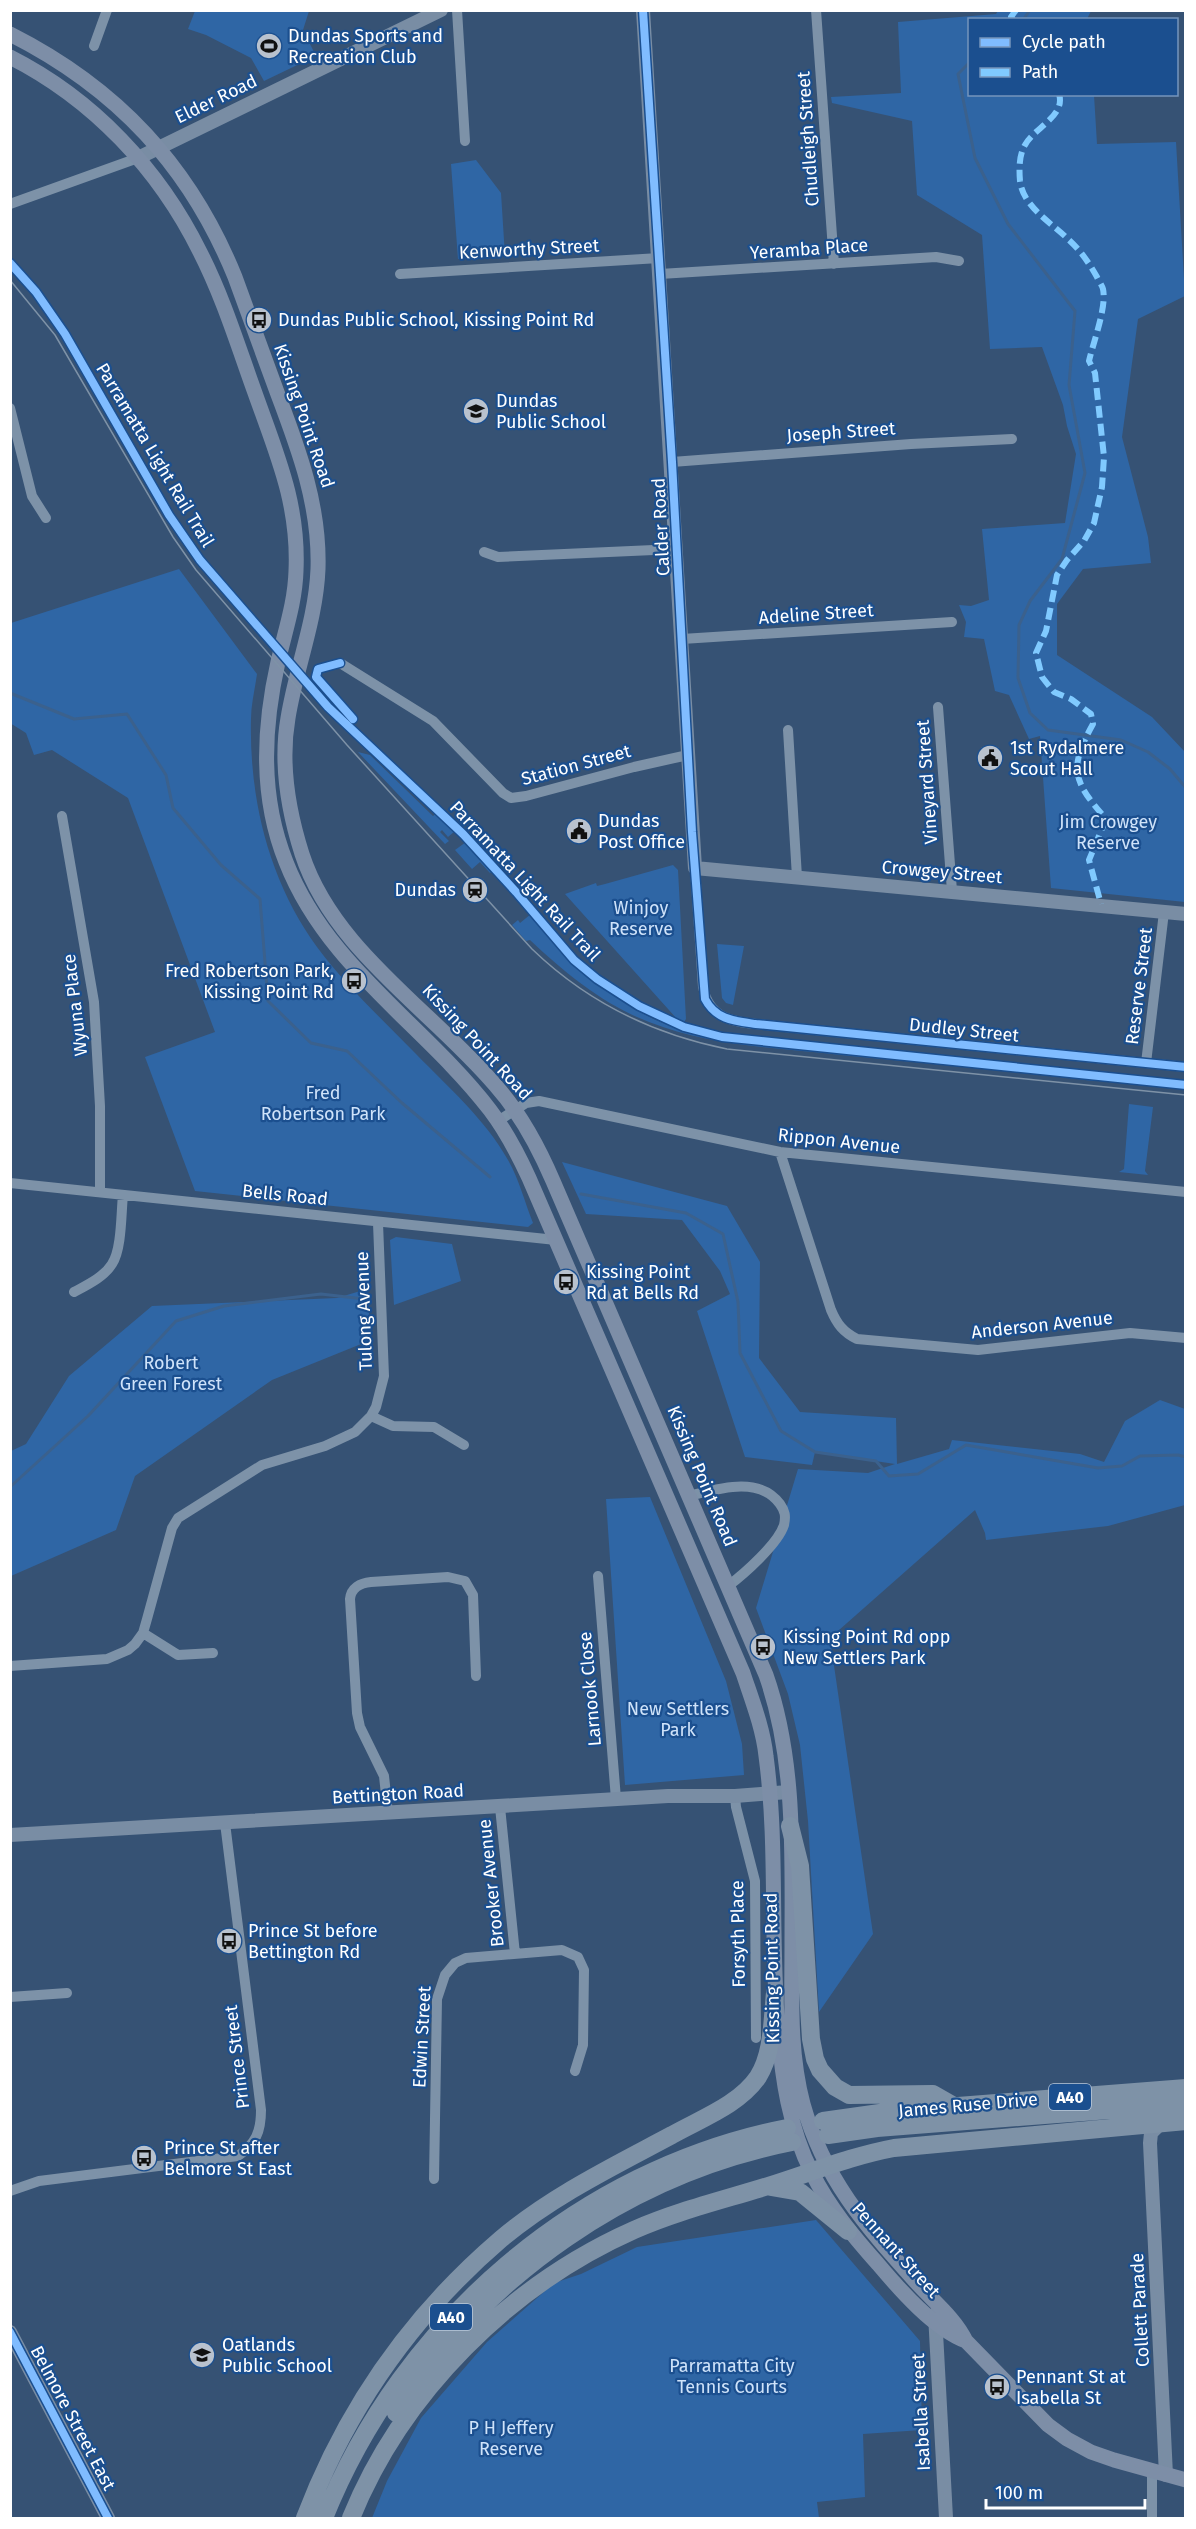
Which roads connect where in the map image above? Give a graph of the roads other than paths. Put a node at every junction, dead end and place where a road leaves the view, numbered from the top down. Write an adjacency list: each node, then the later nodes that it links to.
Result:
1 (107, 10): 7 (street)
2 (441, 10): 10 (street, Elder Road)
3 (457, 10): 9 (street)
4 (643, 10): 13 (street, Calder Road)
5 (816, 10): 15 (street, Chudleigh Street)
6 (10, 34): 10 (main road, Kissing Point Road)
7 (94, 46)
8 (10, 57): 11 (main road, Kissing Point Road)
9 (465, 141)
10 (159, 147): 11 (street, Elder Road); 39 (main road, Kissing Point Road)
11 (138, 158): 12 (street); 40 (main road, Kissing Point Road)
12 (10, 204)
13 (659, 258): 16 (street, Kenworthy Street); 17 (street, Calder Road)
14 (959, 261): 15 (street, Yeramba Place)
15 (834, 264): 17 (street, Yeramba Place)
16 (400, 274)
17 (660, 274): 20 (street, Calder Road)
18 (10, 408): 21 (street)
19 (1012, 439): 20 (street, Joseph Street)
20 (672, 462): 22 (street, Calder Road)
21 (46, 519)
22 (676, 549): 23 (street); 25 (street, Calder Road)
23 (484, 552)
24 (952, 622): 25 (street, Adeline Street)
25 (682, 639): 29 (street, Calder Road)
26 (340, 663): 29 (street, Station Street)
27 (938, 707): 33 (street, Vineyard Street)
28 (788, 730): 32 (street)
29 (688, 755): 31 (street, Calder Road)
30 (62, 816): 43 (street, Wyuna Place)
31 (695, 868): 32 (street, Crowgey Street); 36 (street, Calder Road)
32 (798, 877): 33 (street, Crowgey Street)
33 (952, 891): 34 (street, Crowgey Street)
34 (1164, 912): 35 (street, Crowgey Street); 37 (street, Reserve Street)
35 (1185, 914)
36 (740, 1021): 37 (street, Dudley Street)
37 (1146, 1063): 38 (street, Dudley Street)
38 (1185, 1067)
39 (516, 1109): 40 (street, Rippon Avenue); 41 (street, Rippon Avenue); 52 (main road, Kissing Point Road)
40 (498, 1121): 47 (main road, Kissing Point Road)
41 (780, 1152): 44 (street, Rippon Avenue); 49 (street, Anderson Avenue)
42 (10, 1184): 43 (street, Bells Road)
43 (100, 1192): 45 (street, Bells Road)
44 (1185, 1192)
45 (123, 1195): 46 (street, Bells Road); 48 (street)
46 (378, 1223): 47 (street, Bells Road); 50 (street, Tulong Avenue)
47 (556, 1240): 60 (main road, Kissing Point Road)
48 (74, 1292)
49 (1185, 1338)
50 (371, 1416): 51 (street); 55 (street, Tulong Avenue)
51 (464, 1445)
52 (689, 1496): 54 (main road, Kissing Point Road); 54 (street)
53 (598, 1576): 62 (street, Larnook Close)
54 (728, 1586): 59 (main road, Kissing Point Road)
55 (142, 1633): 56 (street); 57 (street)
56 (213, 1653)
57 (10, 1665)
58 (476, 1676): 64 (street)
59 (788, 1792): 60 (street, Bettington Road); 66 (main road, Kissing Point Road)
60 (770, 1794): 61 (street, Bettington Road); 70 (main road, Kissing Point Road)
61 (735, 1796): 62 (street, Bettington Road); 72 (street, Forsyth Place)
62 (616, 1799): 63 (street, Bettington Road)
63 (500, 1807): 64 (street, Bettington Road); 68 (street, Brooker Avenue)
64 (388, 1813): 65 (street, Bettington Road)
65 (225, 1822): 67 (street, Bettington Road); 84 (street, Prince Street)
66 (789, 1826): 76 (highway); 81 (main road, Kissing Point Road)
67 (10, 1835)
68 (515, 1954): 73 (street, Brooker Avenue); 82 (street, Edwin Street)
69 (67, 1993): 71 (street)
70 (775, 1993): 81 (main road, Kissing Point Road); 93 (highway)
71 (10, 1997)
72 (756, 2038)
73 (575, 2071)
74 (1185, 2088): 76 (highway, James Ruse Drive / A40)
75 (1185, 2104): 76 (highway, James Ruse Drive / A40)
76 (954, 2106)
77 (1185, 2121): 78 (highway)
78 (1161, 2123): 79 (highway); 80 (street)
79 (1135, 2125): 80 (street); 81 (highway)
80 (1150, 2143): 90 (street, Collett Parade)
81 (816, 2163): 83 (highway); 85 (main road, Pennant Street); 86 (main road, Pennant Street)
82 (434, 2180)
83 (766, 2187): 85 (highway); 96 (highway)
84 (10, 2191)
85 (848, 2231): 87 (main road, Pennant Street)
86 (936, 2303): 87 (street, Isabella Street); 89 (main road, Pennant Street)
87 (934, 2320): 89 (main road, Pennant Street); 97 (street, Isabella Street)
88 (10, 2332): 92 (street, Belmore Street East)
89 (966, 2341): 90 (main road, Pennant Street)
90 (1159, 2474): 91 (main road, Pennant Street); 98 (street)
91 (1185, 2480)
92 (108, 2518)
93 (305, 2518)
94 (324, 2518): 95 (highway, A40)
95 (341, 2518)
96 (351, 2518)
97 (946, 2518)
98 (1152, 2518)

